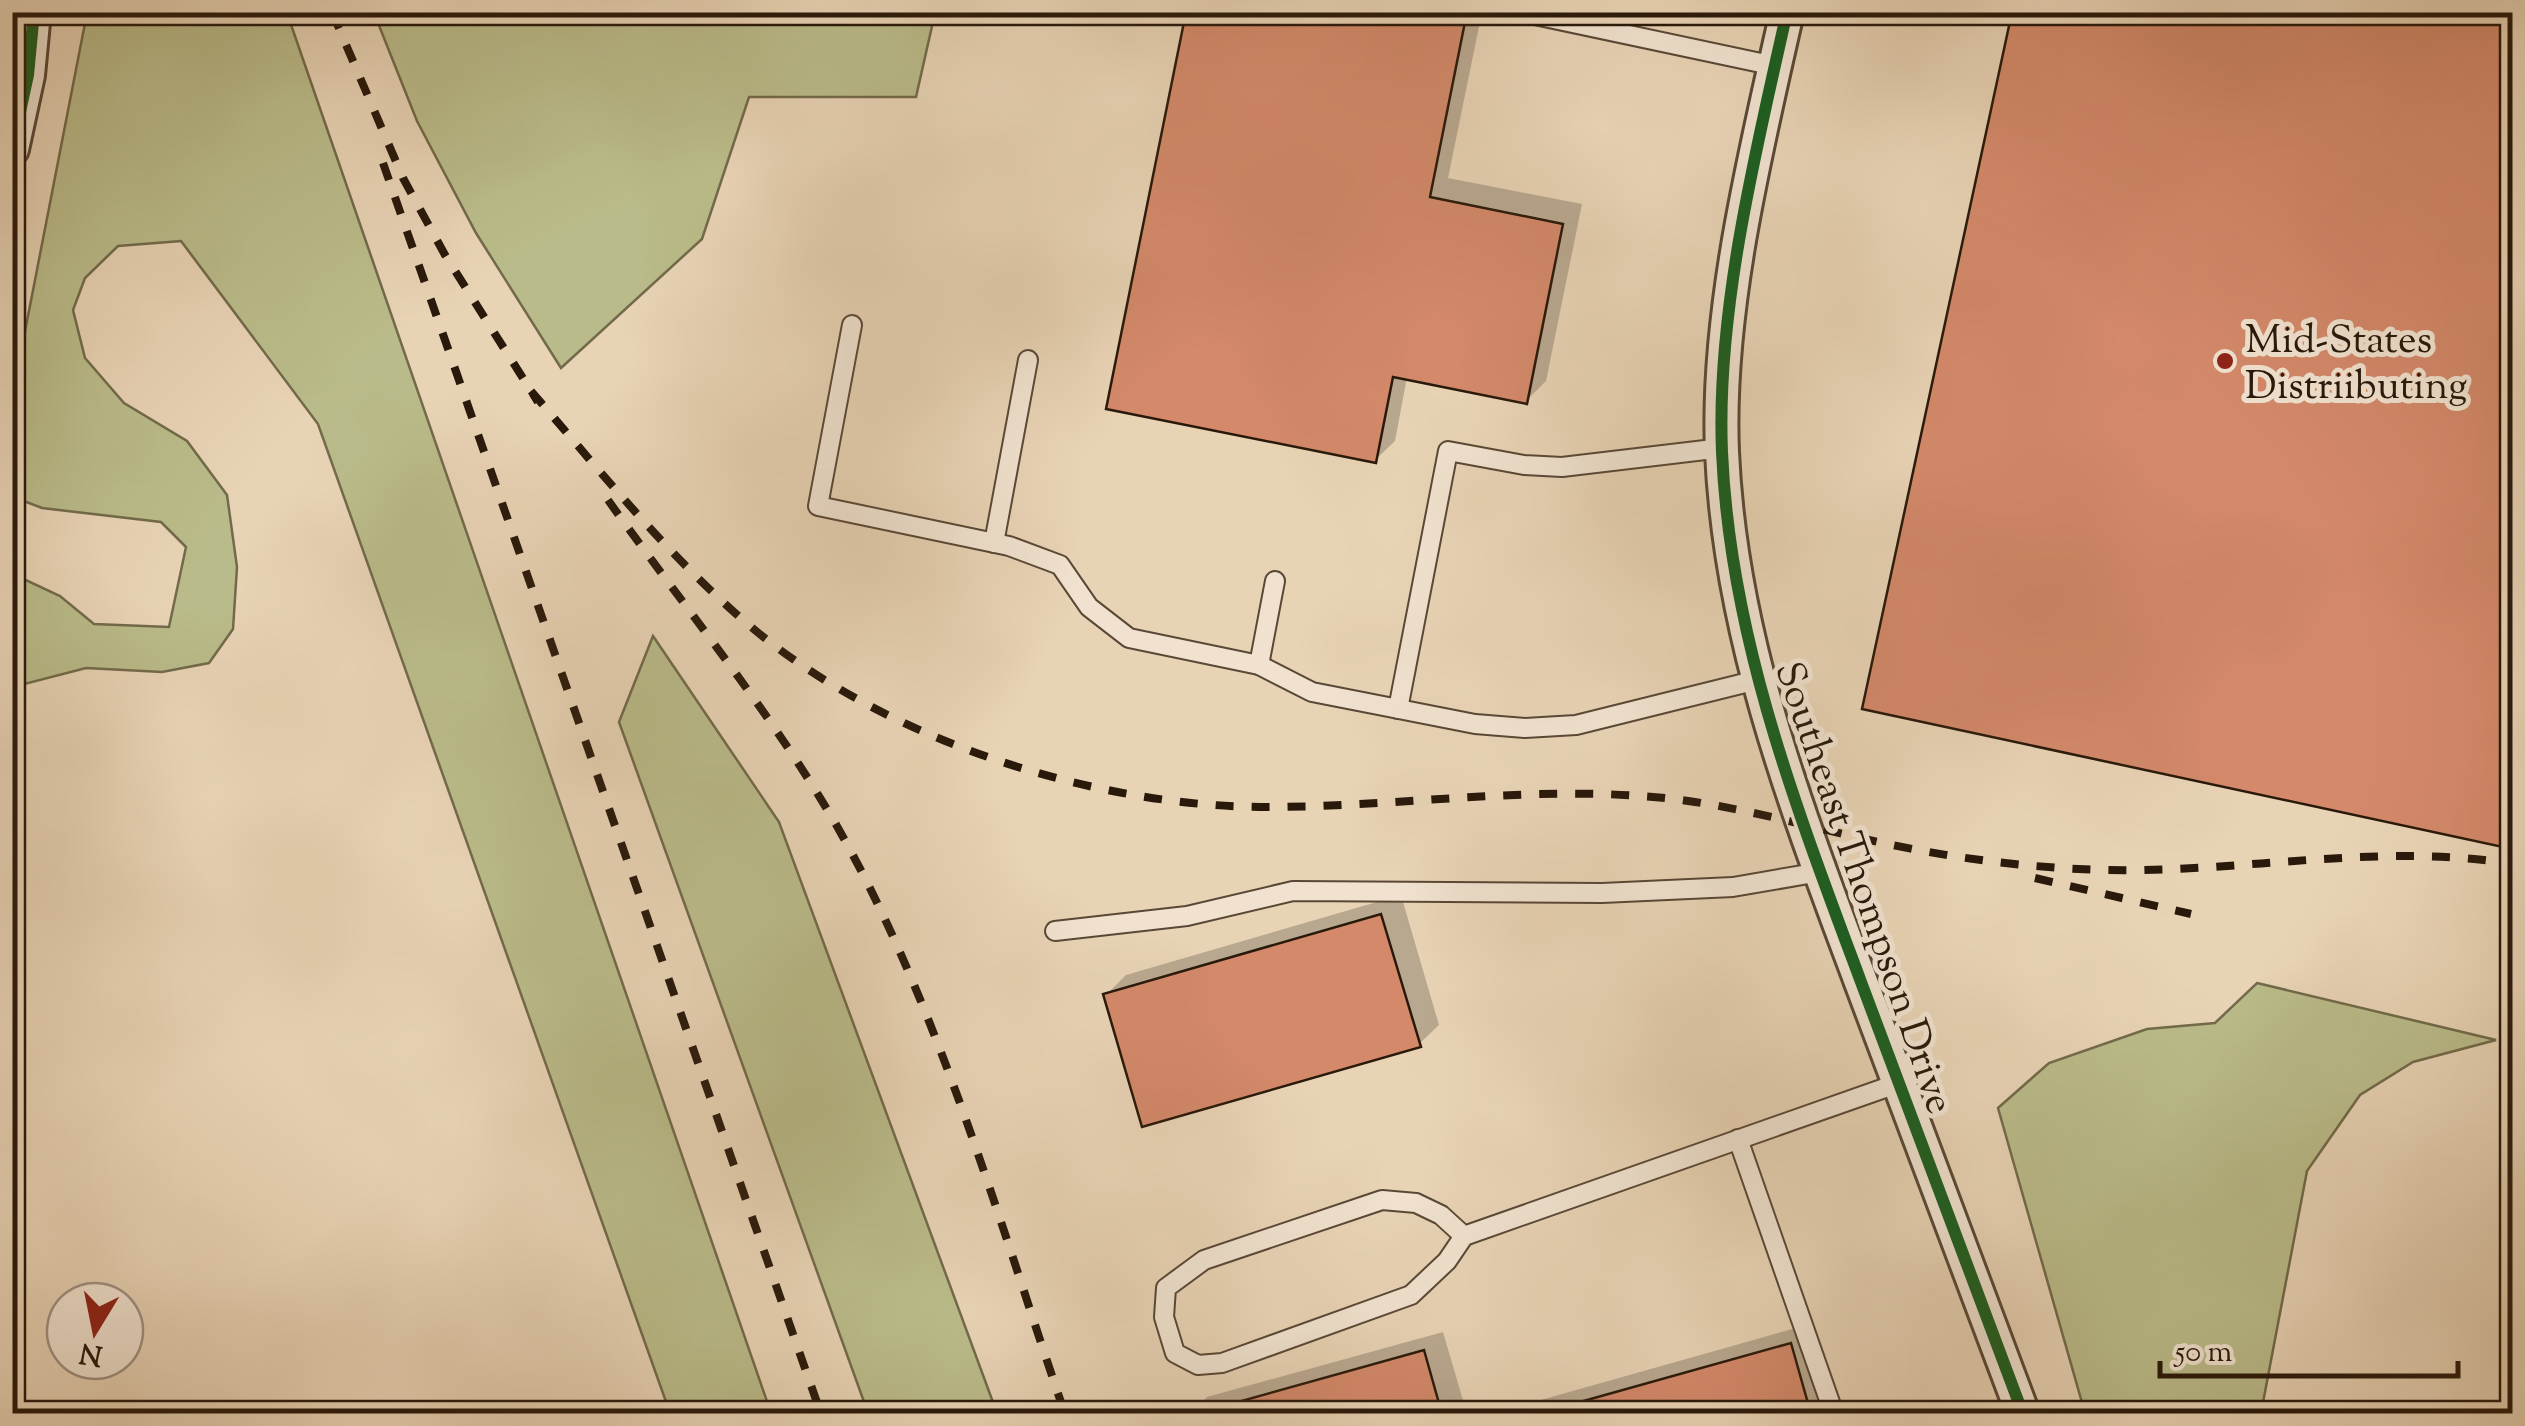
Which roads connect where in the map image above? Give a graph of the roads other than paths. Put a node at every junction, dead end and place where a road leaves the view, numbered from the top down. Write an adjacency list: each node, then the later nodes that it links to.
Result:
1 (34, 12): 5 (street)
2 (1521, 12): 4 (lane)
3 (1787, 12): 4 (street, Southeast Thompson Drive)
4 (1775, 66): 8 (street, Southeast Thompson Drive)
5 (12, 149)
6 (852, 325): 9 (lane)
7 (1028, 360): 9 (lane)
8 (1722, 448): 12 (street, Southeast Thompson Drive); 13 (lane)
9 (994, 543): 11 (lane)
10 (1275, 581): 11 (lane)
11 (1260, 665): 13 (lane)
12 (1757, 680): 13 (lane); 14 (street, Southeast Thompson Drive)
13 (1398, 709)
14 (1820, 872): 15 (lane); 16 (street, Southeast Thompson Drive)
15 (1055, 931)
16 (1899, 1083): 17 (lane); 20 (street, Southeast Thompson Drive)
17 (1738, 1139): 18 (lane); 19 (lane)
18 (1464, 1236): 18 (lane)
19 (1834, 1414)
20 (2022, 1414)

